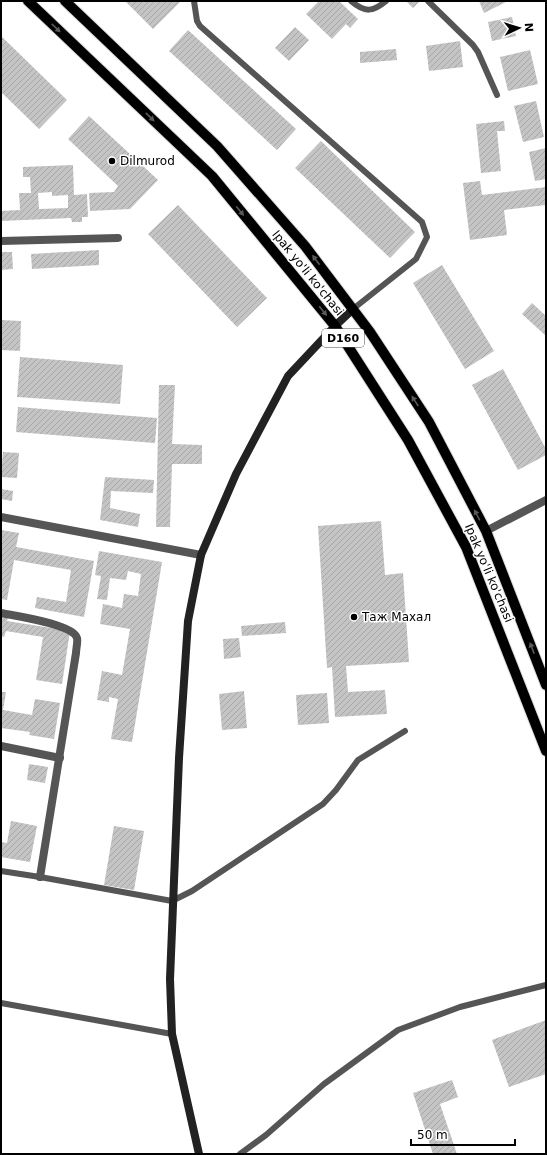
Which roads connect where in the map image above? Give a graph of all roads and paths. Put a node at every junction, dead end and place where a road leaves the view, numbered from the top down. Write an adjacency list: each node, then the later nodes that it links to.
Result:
1 (28, 1): 11 (main road, Ipak yo'li ko'chasi / D160, one-way to 11)
2 (65, 1): 10 (main road, Ipak yo'li ko'chasi / D160, one-way to 2)
3 (194, 1): 10 (lane)
4 (351, 1): 5 (lane)
5 (386, 1)
6 (428, 1): 7 (lane)
7 (497, 95)
8 (118, 238): 9 (street)
9 (1, 241)
10 (353, 310): 11 (main road); 14 (main road, Ipak yo'li ko'chasi / D160, one-way to 10)
11 (335, 326): 15 (main road); 20 (main road, Ipak yo'li ko'chasi / D160)
12 (546, 500): 14 (street)
13 (1, 517): 15 (street)
14 (486, 530): 17 (main road, Ipak yo'li ko'chasi / D160, one-way to 14)
15 (201, 555): 24 (main road)
16 (1, 613): 21 (street)
17 (546, 684)
18 (405, 731): 24 (lane)
19 (1, 746): 21 (street)
20 (546, 751)
21 (60, 758): 23 (street)
22 (1, 871): 23 (lane)
23 (40, 877): 24 (lane)
24 (172, 901): 27 (main road)
25 (546, 985): 29 (lane)
26 (1, 1003): 27 (lane)
27 (172, 1034): 28 (main road)
28 (200, 1154)
29 (240, 1154)

